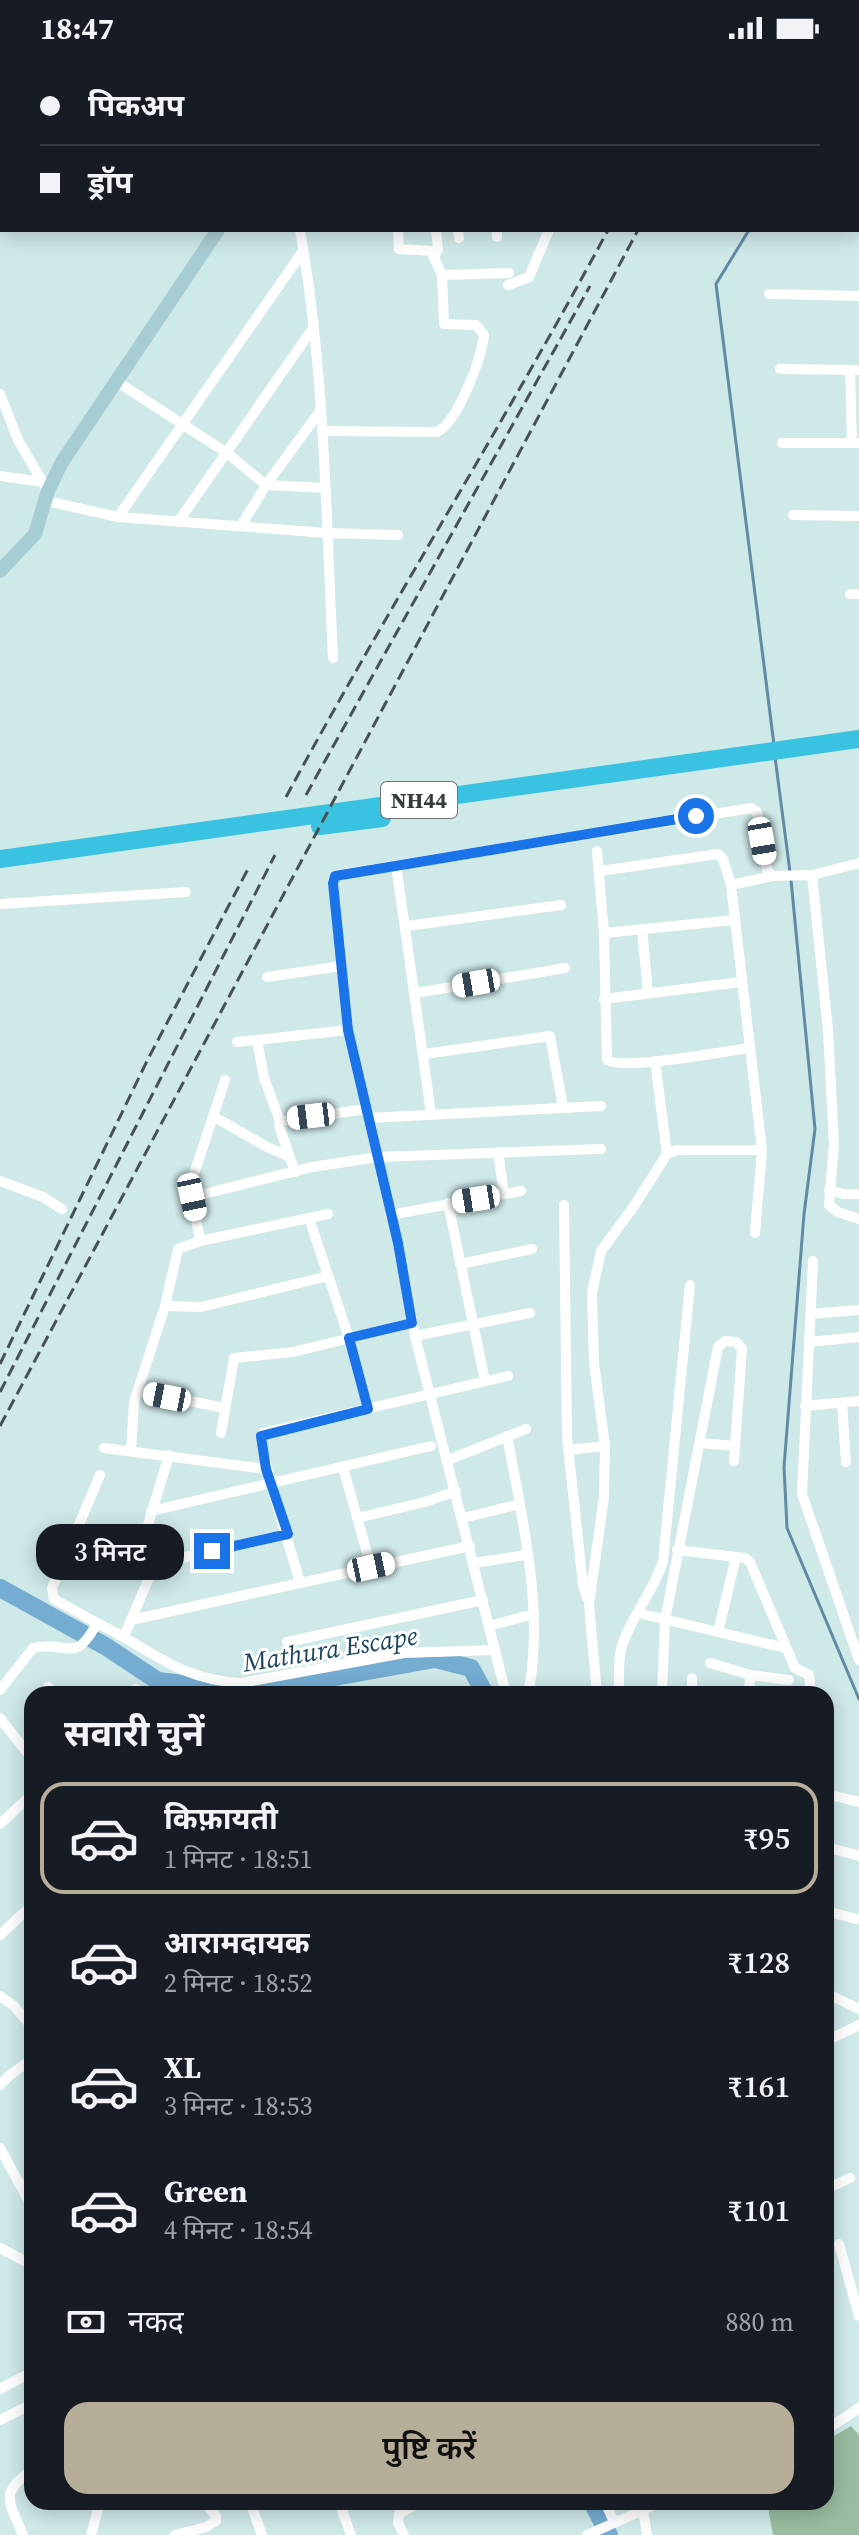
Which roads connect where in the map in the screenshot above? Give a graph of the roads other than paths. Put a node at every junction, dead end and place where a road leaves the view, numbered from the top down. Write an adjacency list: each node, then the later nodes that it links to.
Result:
1 (217, 232): 14 (street)
2 (300, 232): 6 (street)
3 (398, 232): 7 (street)
4 (436, 232): 7 (street)
5 (548, 232): 8 (street)
6 (303, 251): 11 (street); 18 (street)
7 (435, 255): 8 (street)
8 (442, 275): 19 (street)
9 (769, 294): 10 (street)
10 (859, 296)
11 (313, 328): 16 (street); 22 (street)
12 (780, 369): 13 (street)
13 (854, 370): 21 (street)
14 (116, 381): 18 (street); 26 (street)
15 (0, 394): 17 (street)
16 (320, 411): 19 (street); 24 (street)
17 (4, 417): 26 (street)
18 (183, 423): 22 (street); 29 (street)
19 (322, 431): 25 (street)
20 (782, 443): 21 (street)
21 (856, 443)
22 (227, 453): 24 (street); 30 (street)
23 (0, 476): 26 (street)
24 (266, 485): 25 (street); 31 (street)
25 (326, 488): 32 (street)
26 (46, 491): 29 (street); 34 (street)
27 (793, 515): 28 (street)
28 (859, 516)
29 (118, 517): 30 (street)
30 (178, 522): 31 (street)
31 (241, 526): 32 (street)
32 (327, 533): 33 (street); 35 (street)
33 (398, 535)
34 (0, 571)
35 (333, 658)
36 (859, 739): 37 (highway, NH44)
37 (837, 748): 38 (highway, NH44); 40 (highway, NH44); 43 (highway, NH44)
38 (859, 751)
39 (597, 851): 44 (street)
40 (0, 859)
41 (859, 863): 45 (street)
42 (396, 865): 46 (street); 52 (street); 55 (street)
43 (0, 870)
44 (600, 871): 47 (street); 54 (street)
45 (812, 875): 46 (street); 83 (street)
46 (776, 877): 47 (street)
47 (731, 885): 51 (street)
48 (186, 892): 49 (street)
49 (0, 904)
50 (561, 905): 52 (street)
51 (734, 920): 53 (street); 58 (street)
52 (407, 926): 59 (street)
53 (642, 929): 54 (street); 60 (street)
54 (604, 933): 61 (street)
55 (341, 966): 57 (street); 62 (street)
56 (565, 968): 59 (street)
57 (267, 977)
58 (741, 982): 60 (street); 65 (street)
59 (416, 993): 66 (street)
60 (648, 993): 61 (street)
61 (604, 999): 67 (street)
62 (348, 1030): 63 (street); 71 (street)
63 (257, 1040): 64 (street); 74 (street)
64 (237, 1042)
65 (750, 1048): 67 (street); 76 (street)
66 (425, 1054): 70 (street); 72 (street)
67 (655, 1061): 78 (street)
68 (225, 1080): 73 (street)
69 (601, 1106): 70 (street)
70 (563, 1107): 72 (street)
71 (367, 1113): 72 (street); 74 (street); 80 (street)
72 (431, 1113)
73 (213, 1116): 79 (street); 87 (street)
74 (280, 1121): 79 (street)
75 (601, 1149): 77 (street)
76 (762, 1150): 78 (street); 95 (street)
77 (498, 1152): 80 (street); 85 (street)
78 (667, 1154): 126 (street)
79 (290, 1157): 81 (street)
80 (378, 1157): 81 (street); 92 (street)
81 (295, 1172): 87 (street)
82 (0, 1181): 90 (street)
83 (829, 1190): 86 (street); 94 (street)
84 (521, 1191): 85 (street)
85 (504, 1194): 88 (street)
86 (859, 1194)
87 (192, 1197): 96 (street)
88 (448, 1203): 92 (street); 99 (street)
89 (564, 1205): 129 (street)
90 (62, 1209)
91 (328, 1214): 93 (street)
92 (390, 1215): 106 (street)
93 (309, 1218): 96 (street); 100 (street)
94 (859, 1219)
95 (755, 1233)
96 (200, 1241): 102 (street)
97 (532, 1249): 99 (street)
98 (813, 1261): 105 (street)
99 (460, 1264): 107 (street)
100 (328, 1276): 102 (street); 110 (street)
101 (690, 1285): 155 (street)
102 (165, 1306): 114 (street)
103 (859, 1310): 105 (street)
104 (530, 1313): 107 (street)
105 (811, 1314): 111 (street)
106 (412, 1323): 108 (street); 110 (street)
107 (473, 1323): 108 (street); 113 (street)
108 (415, 1336): 115 (street)
109 (859, 1337): 111 (street)
110 (349, 1338): 119 (street); 120 (street)
111 (809, 1342): 118 (street)
112 (508, 1376): 113 (street)
113 (485, 1381): 115 (street)
114 (138, 1391): 119 (street); 130 (street)
115 (432, 1395): 120 (street); 132 (street)
116 (859, 1401): 117 (street)
117 (842, 1403): 118 (street); 134 (street)
118 (805, 1406): 161 (street)
119 (225, 1408): 122 (street)
120 (368, 1409): 136 (street)
121 (526, 1429): 123 (street)
122 (221, 1433)
123 (507, 1436): 132 (street); 140 (street)
124 (700, 1443): 127 (street); 127 (street); 146 (street)
125 (431, 1446): 135 (street)
126 (605, 1446): 129 (street); 154 (street)
127 (735, 1446): 133 (street)
128 (104, 1448): 130 (street)
129 (568, 1450): 154 (street)
130 (131, 1451): 131 (street)
131 (169, 1455): 136 (street); 141 (street)
132 (448, 1460): 139 (street)
133 (734, 1461)
134 (846, 1462)
135 (343, 1467): 138 (street); 142 (street)
136 (266, 1469): 138 (street)
137 (100, 1475): 159 (street)
138 (271, 1483): 141 (street); 144 (street)
139 (456, 1491): 142 (street); 143 (street)
140 (520, 1504): 143 (street); 147 (street)
141 (151, 1511): 150 (street)
142 (357, 1518): 151 (street)
143 (463, 1518): 145 (street)
144 (288, 1534): 150 (street); 152 (street)
145 (470, 1546): 149 (street); 151 (street)
146 (677, 1550): 148 (street); 158 (street)
147 (526, 1555): 149 (street); 156 (street)
148 (736, 1557): 162 (street); 165 (street)
149 (474, 1563): 153 (street)
150 (155, 1564): 157 (street)
151 (371, 1567): 152 (street)
152 (300, 1583): 157 (street)
153 (483, 1600): 160 (street); 164 (street)
154 (589, 1604): 174 (street)
155 (638, 1613): 158 (street); 175 (street)
156 (534, 1614): 160 (street); 173 (street)
157 (131, 1620): 163 (street)
158 (665, 1620): 162 (street); 176 (street)
159 (96, 1626): 163 (street); 180 (street)
160 (489, 1626): 166 (street)
161 (854, 1630): 167 (street)
162 (718, 1632): 165 (street)
163 (124, 1636): 166 (street)
164 (287, 1642)
165 (786, 1648): 179 (street)
166 (494, 1650): 172 (street)
167 (859, 1660)
168 (710, 1663): 169 (street)
169 (750, 1675): 171 (street); 178 (street)
170 (692, 1678): 177 (street)
171 (789, 1680)
172 (504, 1686)
173 (529, 1686)
174 (596, 1686)
175 (619, 1686)
176 (662, 1686)
177 (692, 1686)
178 (749, 1686)
179 (810, 1686)
180 (0, 1690)
181 (0, 1718): 182 (street)
182 (24, 1746)
183 (834, 1796): 185 (street)
184 (24, 1802): 186 (street)
185 (859, 1802)
186 (0, 1824)
187 (834, 1849): 188 (street)
188 (859, 1856)
189 (834, 1913): 191 (street)
190 (22, 1914): 192 (street)
191 (856, 1919)
192 (0, 1935)
193 (0, 1996): 196 (street)
194 (834, 1997): 195 (street)
195 (859, 2009)
196 (24, 2018)
197 (859, 2025): 198 (street)
198 (834, 2037)
199 (24, 2065): 200 (street)
200 (0, 2085)
201 (0, 2148): 204 (street)
202 (850, 2178): 203 (street)
203 (834, 2185)
204 (24, 2192)
205 (839, 2244): 208 (street)
206 (0, 2248): 207 (street)
207 (24, 2261)
208 (859, 2316)
209 (24, 2376): 210 (street)
210 (0, 2389)
211 (24, 2408): 213 (street)
212 (859, 2408): 214 (street)
213 (0, 2420)
214 (834, 2422)
215 (24, 2475): 225 (street)
216 (98, 2510): 226 (street)
217 (211, 2510): 227 (street)
218 (253, 2510): 228 (street)
219 (342, 2510): 229 (street)
220 (406, 2510): 230 (street)
221 (608, 2510): 223 (street)
222 (643, 2510): 223 (street); 231 (street)
223 (612, 2523): 224 (street)
224 (589, 2534)
225 (23, 2535)
226 (91, 2535)
227 (175, 2535)
228 (262, 2535)
229 (351, 2535)
230 (404, 2535)
231 (647, 2535)

